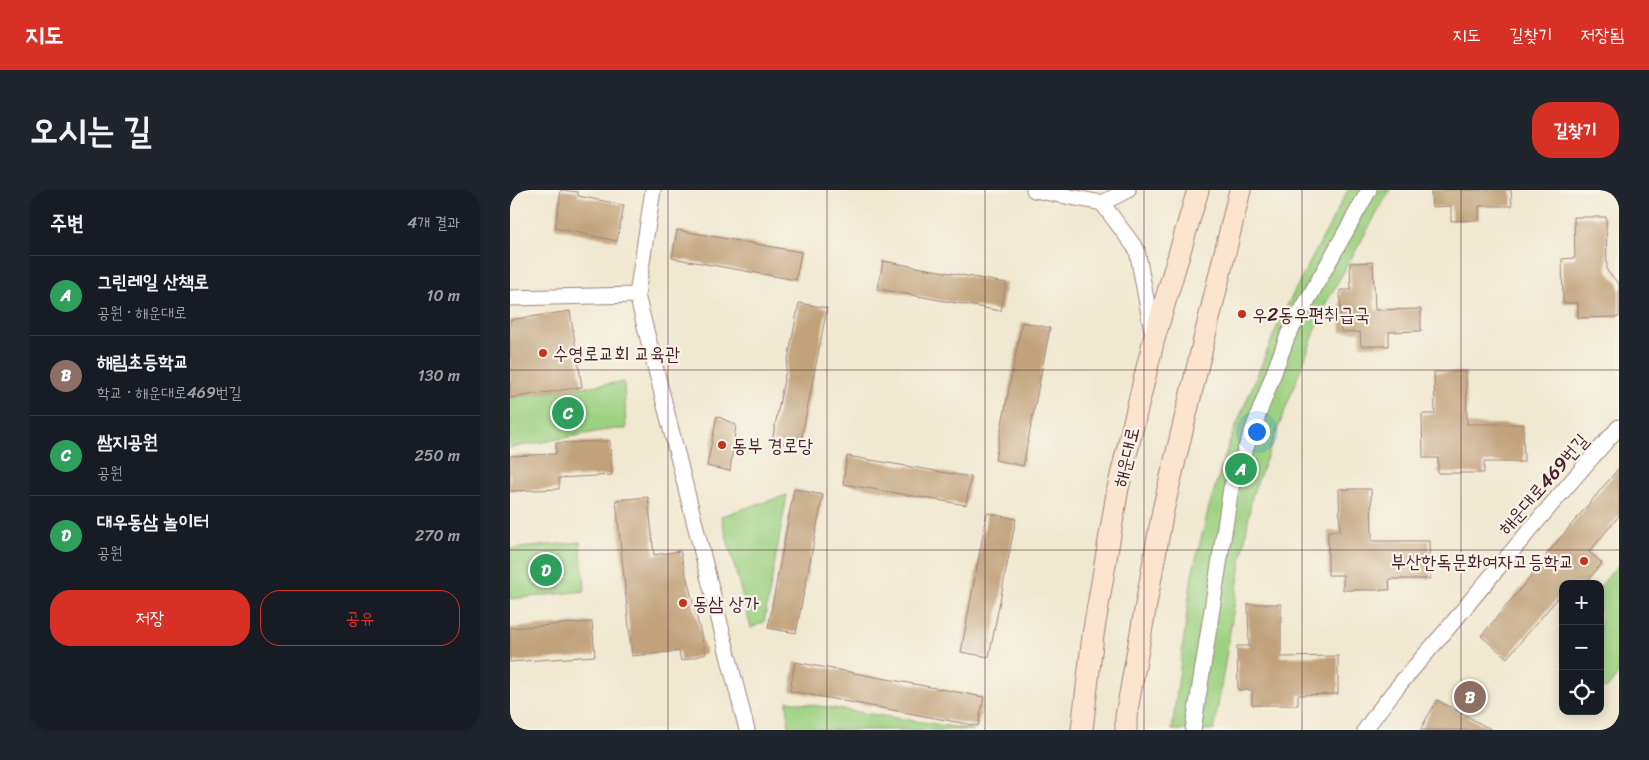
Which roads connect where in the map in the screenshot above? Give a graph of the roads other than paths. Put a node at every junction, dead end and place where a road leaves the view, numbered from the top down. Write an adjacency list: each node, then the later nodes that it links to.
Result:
1 (653, 190): 8 (street)
2 (1034, 190): 7 (street)
3 (1128, 190): 7 (street)
4 (1198, 190): 10 (main road, 해운대로)
5 (1240, 190): 14 (main road)
6 (1369, 190): 15 (street)
7 (1102, 203): 10 (street)
8 (637, 295): 9 (street); 12 (street)
9 (510, 298)
10 (1154, 339): 13 (main road, 해운대로)
11 (1619, 427): 16 (street, 해운대로469번길)
12 (747, 730)
13 (1082, 730)
14 (1126, 730)
15 (1193, 730)
16 (1365, 730)

